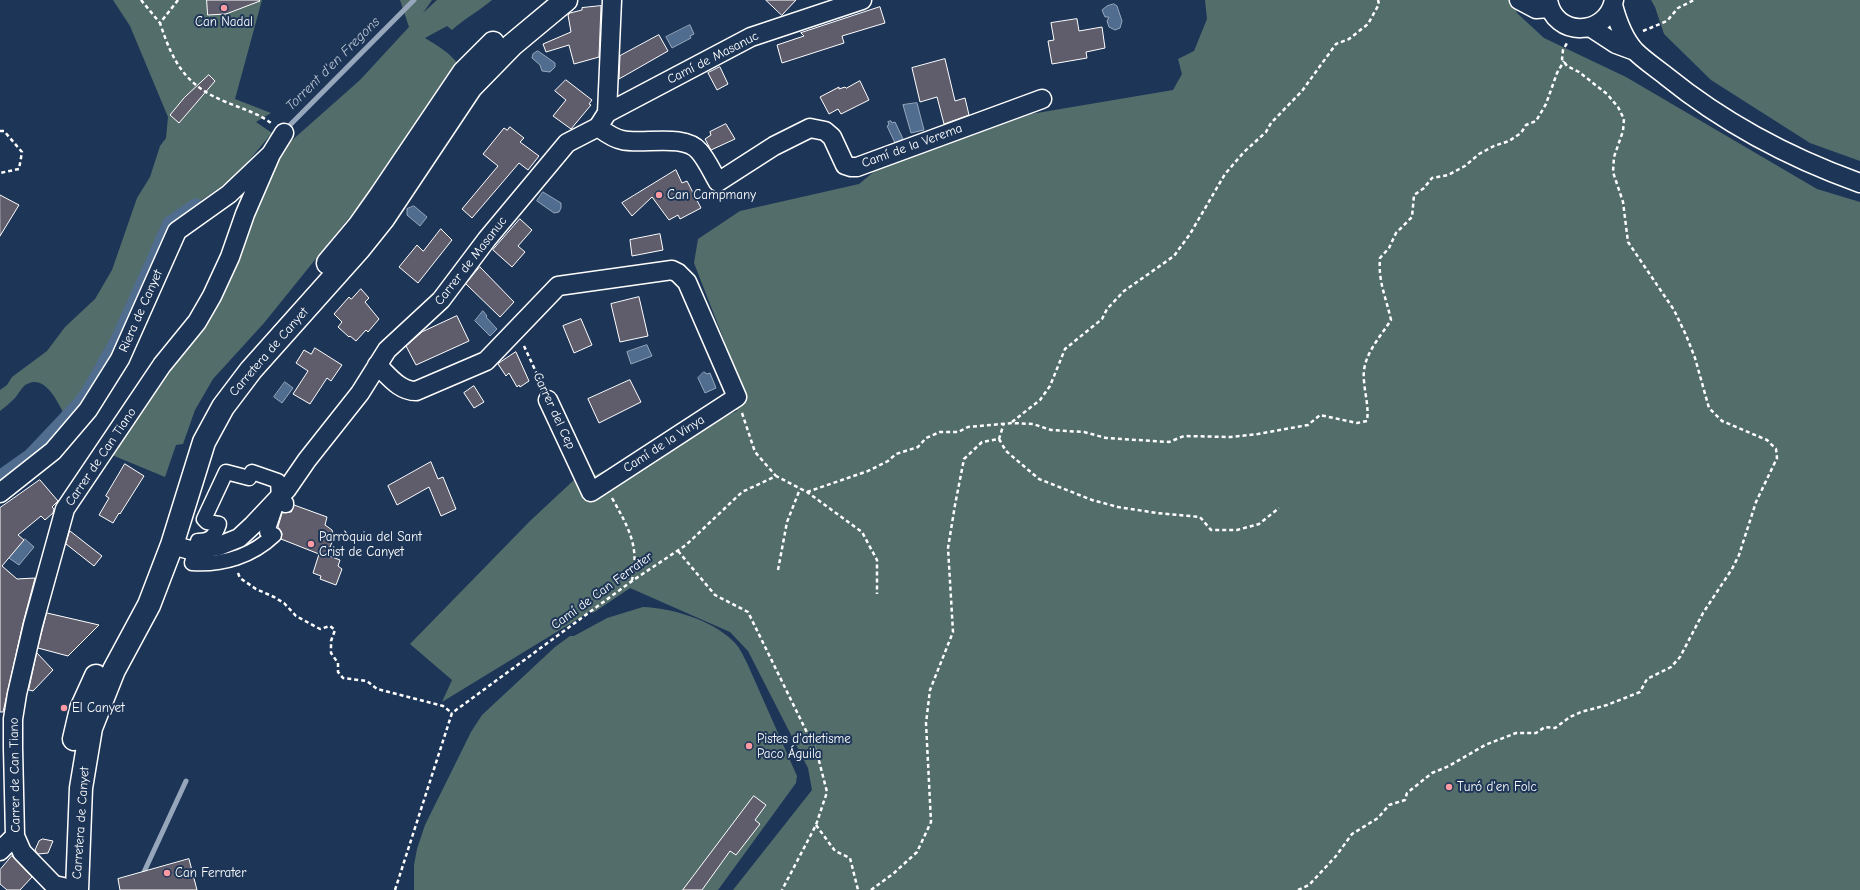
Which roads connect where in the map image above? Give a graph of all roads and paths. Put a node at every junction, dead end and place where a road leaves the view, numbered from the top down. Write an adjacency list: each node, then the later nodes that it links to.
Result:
1 (141, 0): 12 (path)
2 (178, 0): 12 (path)
3 (544, 0): 32 (street, Carretera de Canyet)
4 (566, 0): 40 (street, Carretera de Canyet)
5 (612, 0): 19 (street)
6 (862, 0): 19 (street, Camí de Masanuc)
7 (1378, 0): 30 (path)
8 (1519, 0): 11 (street)
9 (1694, 0): 14 (path)
10 (1614, 2): 13 (street); 16 (street)
11 (1549, 4): 13 (street)
12 (160, 23): 21 (path)
13 (1590, 27): 16 (street)
14 (1643, 31)
15 (1568, 42): 17 (path)
16 (1635, 51): 24 (street)
17 (1564, 61): 30 (path); 57 (path)
18 (1042, 99): 19 (street, Camí de la Verema)
19 (602, 120): 26 (street, Carrer de Masanuc)
20 (0, 131): 23 (path)
21 (284, 133): 22 (street, Riera de Canyet)
22 (271, 154): 37 (street, Riera de Canyet); 50 (street, Carrer de Can Tiano)
23 (0, 173)
24 (1860, 183)
25 (517, 329): 26 (street); 27 (street); 28 (path, Carrer del Cep)
26 (377, 365): 38 (street, Carrer de Masanuc)
27 (737, 397): 33 (path); 34 (street, Camí de la Vinya)
28 (548, 400): 34 (street, Carrer del Cep)
29 (1004, 423): 30 (path); 31 (path); 36 (path)
30 (1012, 423)
31 (999, 439): 39 (path); 56 (path)
32 (182, 472): 40 (street); 47 (street, Carretera de Canyet)
33 (776, 476): 35 (path); 42 (path, Camí de Can Ferrater)
34 (598, 488): 45 (path)
35 (800, 489): 36 (path); 44 (path)
36 (808, 492): 46 (path)
37 (0, 493)
38 (279, 498): 41 (street, Carrer de Masanuc); 41 (street); 43 (street)
39 (1279, 508)
40 (172, 545): 41 (street, Carrer de Masanuc); 47 (street); 52 (street, Carretera de Canyet)
41 (196, 549): 43 (street)
42 (678, 550): 45 (path, Camí de Can Ferrater); 49 (path)
43 (235, 558): 48 (path)
44 (778, 570)
45 (632, 581): 48 (path, Camí de Can Ferrater)
46 (877, 594)
47 (138, 602): 52 (street, Carretera de Canyet)
48 (452, 713): 53 (path)
49 (816, 825): 54 (path); 55 (path)
50 (15, 836): 51 (street); 52 (street, Carrer de Can Tiano)
51 (0, 851)
52 (68, 889)
53 (395, 890)
54 (782, 890)
55 (858, 890)
56 (871, 890)
57 (1298, 890)

